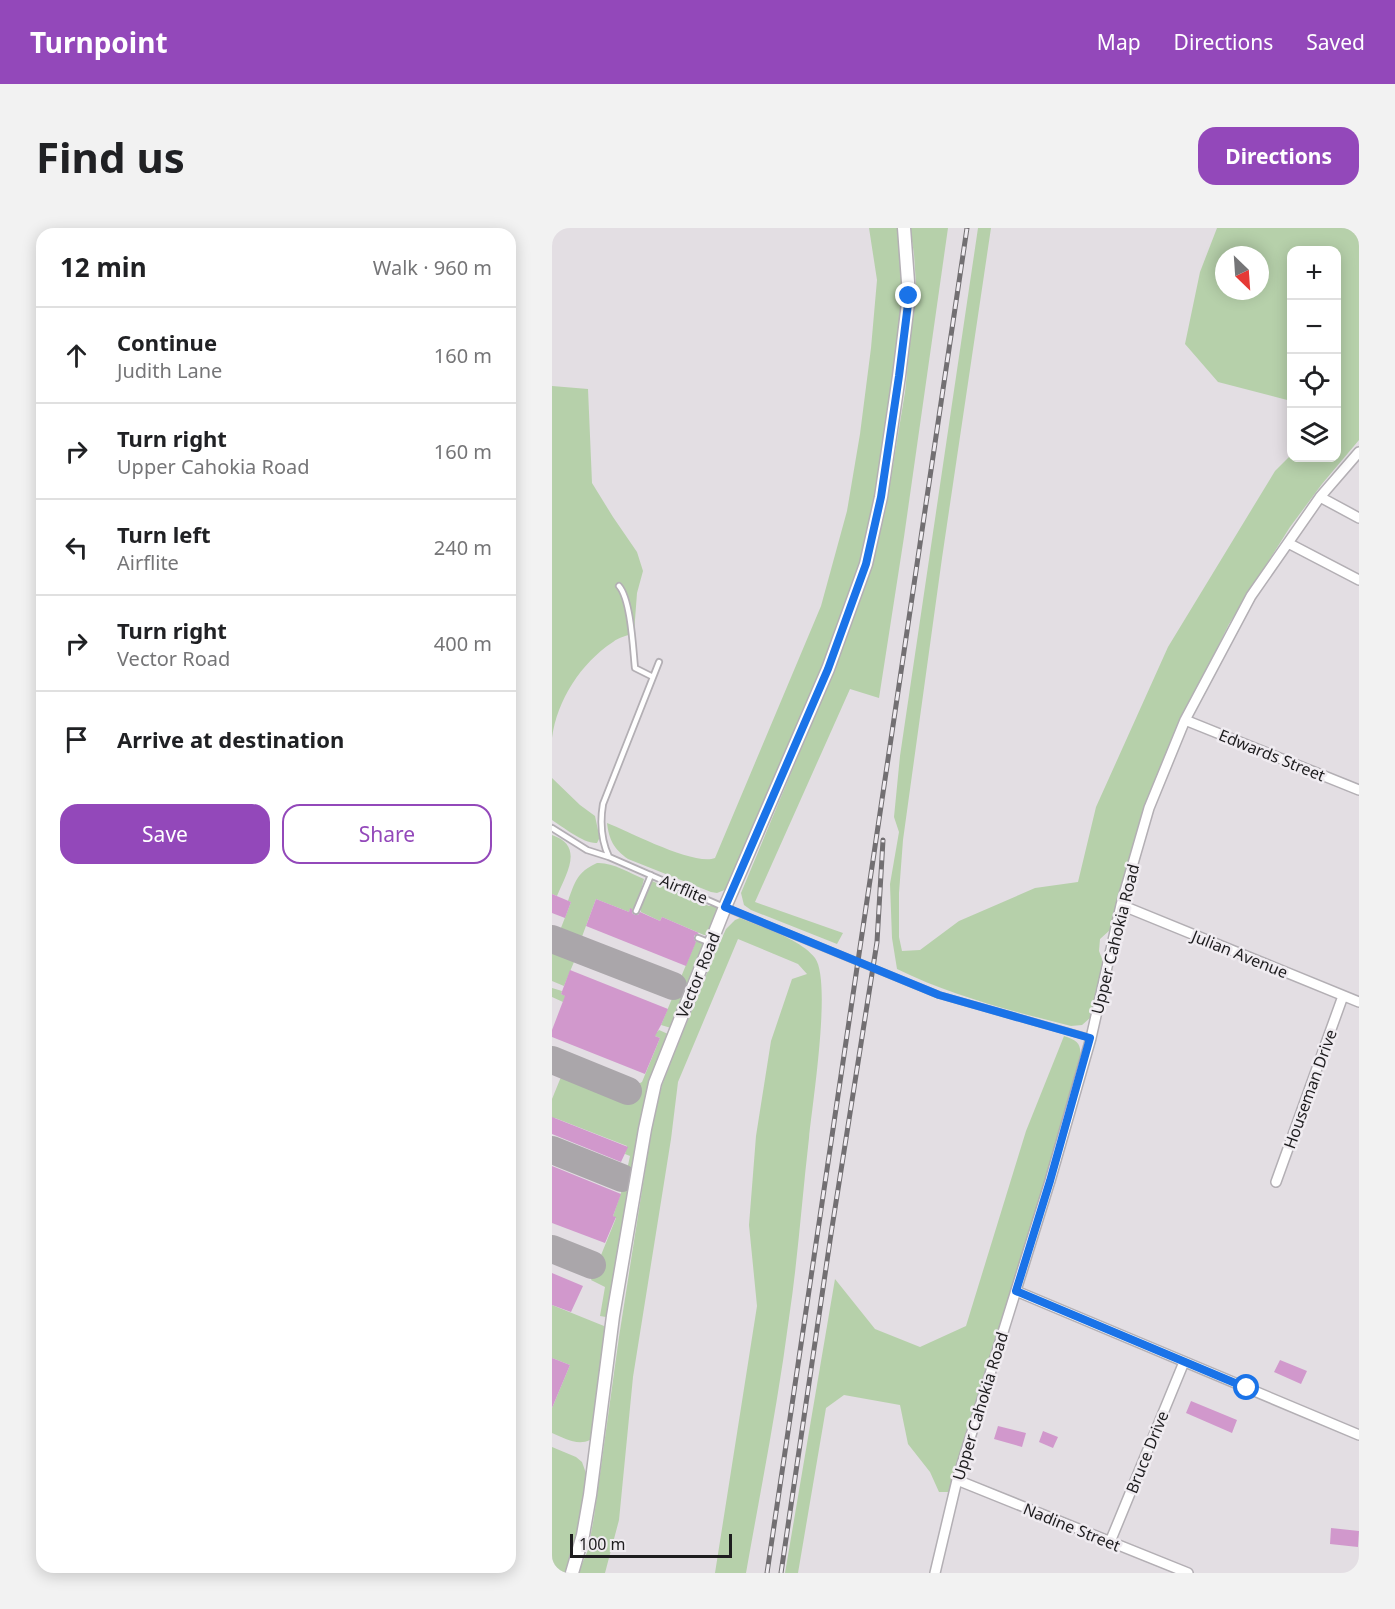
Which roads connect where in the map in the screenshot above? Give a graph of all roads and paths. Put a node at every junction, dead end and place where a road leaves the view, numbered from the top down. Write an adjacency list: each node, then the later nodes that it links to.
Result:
1 (904, 228): 16 (street, Vector Road)
2 (1359, 452): 3 (street, Upper Cahokia Road)
3 (1320, 497): 4 (street); 5 (street, Upper Cahokia Road)
4 (1359, 518)
5 (1288, 543): 6 (street); 10 (street, Upper Cahokia Road)
6 (1359, 580)
7 (620, 586): 9 (lane)
8 (659, 662): 9 (lane)
9 (653, 677): 13 (lane)
10 (1185, 720): 11 (street, Edwards Street); 15 (street, Upper Cahokia Road)
11 (1359, 790)
12 (552, 828): 13 (lane, Airflite)
13 (609, 857): 14 (lane, Airflite)
14 (651, 875): 16 (lane, Airflite); 17 (lane)
15 (1121, 905): 20 (street, Julian Avenue); 22 (street, Upper Cahokia Road)
16 (725, 907): 19 (street, Vector Road); 22 (lane, Airflite)
17 (636, 911)
18 (698, 938): 19 (lane)
19 (711, 943): 29 (street, Vector Road)
20 (1343, 996): 21 (street, Julian Avenue); 23 (street, Houseman Drive)
21 (1359, 1002)
22 (1090, 1038): 24 (street, Upper Cahokia Road)
23 (1276, 1182)
24 (1016, 1291): 25 (street); 27 (street, Upper Cahokia Road)
25 (1184, 1362): 26 (street); 28 (street, Bruce Drive)
26 (1359, 1435)
27 (957, 1480): 28 (street, Nadine Street); 30 (street, Upper Cahokia Road)
28 (1110, 1542): 31 (street, Nadine Street)
29 (572, 1573)
30 (935, 1573)
31 (1188, 1573)

